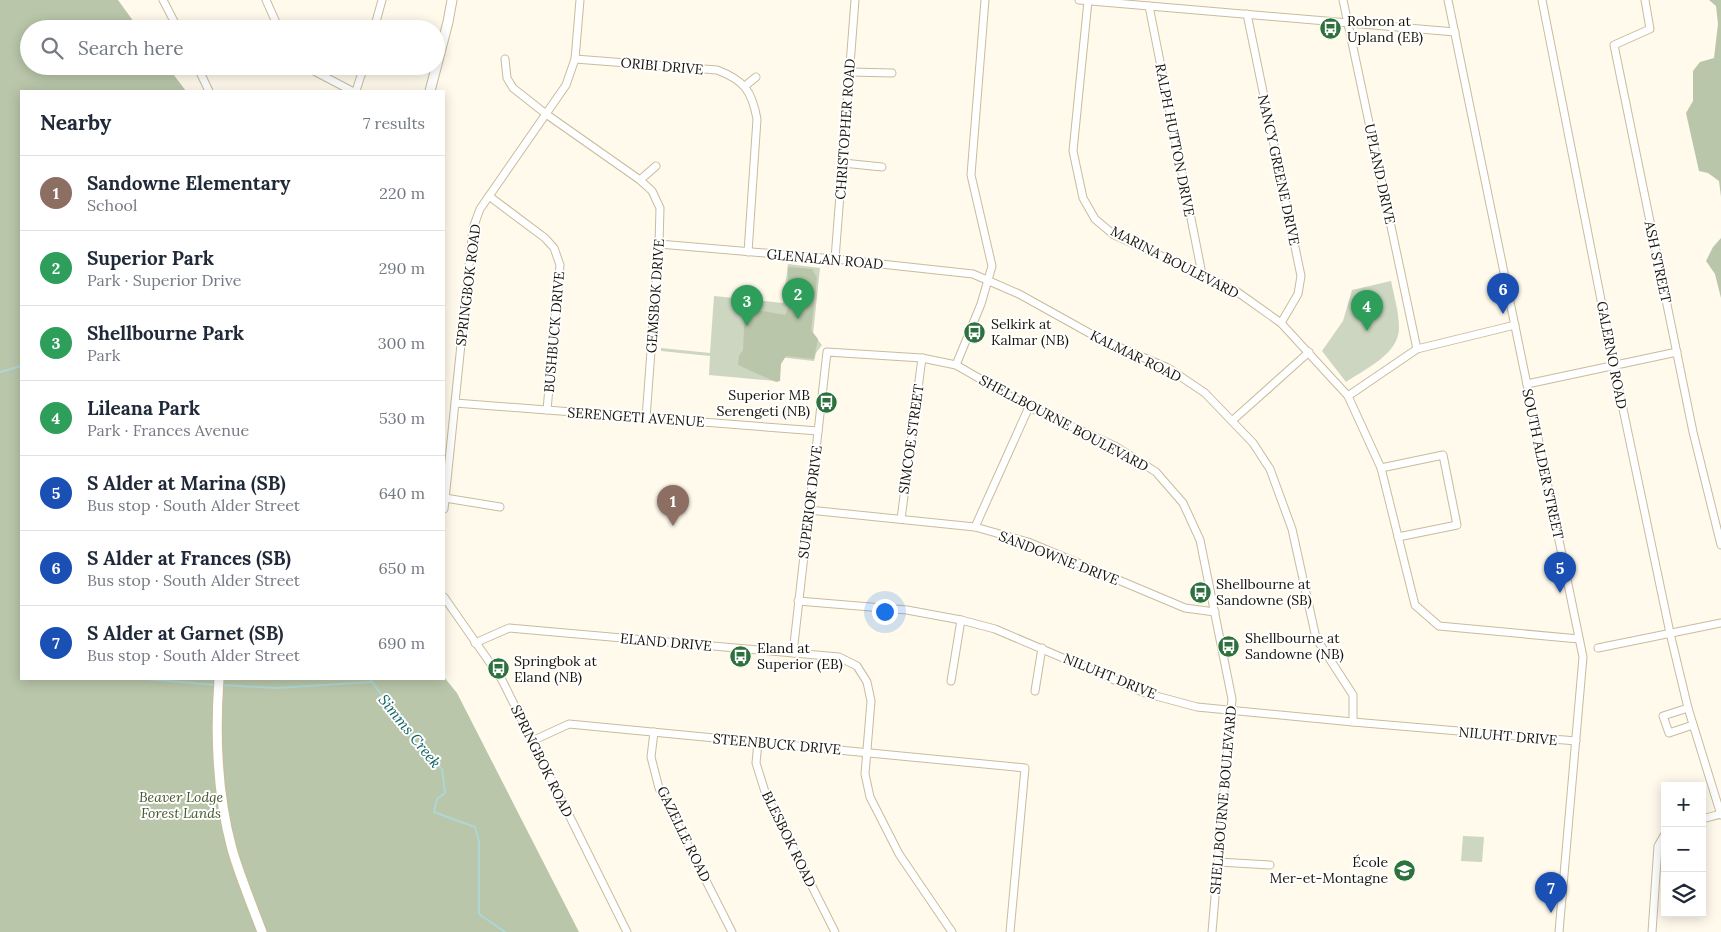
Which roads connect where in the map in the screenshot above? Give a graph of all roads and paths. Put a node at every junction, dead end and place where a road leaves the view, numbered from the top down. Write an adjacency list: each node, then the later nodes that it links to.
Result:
1 (164, 0): 16 (street)
2 (266, 0): 17 (street)
3 (382, 0): 18 (street)
4 (452, 0): 21 (main road)
5 (580, 0): 23 (street, SPRINGBOK ROAD)
6 (855, 0): 24 (street, CHRISTOPHER ROAD)
7 (985, 0): 46 (street)
8 (1079, 0): 9 (street)
9 (1088, 0): 14 (street); 45 (street, MARINA BOULEVARD)
10 (1343, 0): 19 (street, UPLAND DRIVE)
11 (1448, 0): 20 (street, SOUTH ALDER STREET)
12 (1542, 0): 55 (street, GALERNO ROAD)
13 (1645, 0): 52 (street, ASH STREET)
14 (1149, 6): 15 (street); 45 (street, RALPH HUTTON DRIVE)
15 (1247, 14): 19 (street); 47 (street, NANCY GREENE DRIVE)
16 (174, 20)
17 (275, 20)
18 (376, 20)
19 (1348, 22): 20 (street); 49 (street, UPLAND DRIVE)
20 (1455, 32): 48 (street, SOUTH ALDER STREET)
21 (445, 34)
22 (504, 59): 36 (street, GEMSBOK DRIVE)
23 (575, 59): 31 (street, ORIBI DRIVE); 36 (street, SPRINGBOK ROAD)
24 (850, 72): 25 (street); 37 (street, CHRISTOPHER ROAD)
25 (892, 73)
26 (201, 75): 32 (street)
27 (322, 75): 33 (street)
28 (361, 75): 34 (street)
29 (434, 75): 35 (main road)
30 (756, 77): 31 (street)
31 (745, 86): 43 (street)
32 (209, 90)
33 (350, 90)
34 (356, 90)
35 (430, 90)
36 (546, 114): 40 (street, GEMSBOK DRIVE); 41 (street, SPRINGBOK ROAD)
37 (842, 163): 39 (street); 44 (street, CHRISTOPHER ROAD)
38 (656, 166): 40 (street)
39 (882, 167)
40 (640, 180): 42 (street, GEMSBOK DRIVE)
41 (488, 196): 58 (street, SPRINGBOK ROAD); 60 (street, BUSHBUCK DRIVE)
42 (659, 244): 43 (street, GLENALAN ROAD); 61 (street, GEMSBOK DRIVE)
43 (748, 252): 44 (street, GLENALAN ROAD)
44 (835, 258): 46 (street, GLENALAN ROAD)
45 (1202, 274): 47 (street, MARINA BOULEVARD)
46 (988, 280): 54 (street); 62 (street, KALMAR ROAD)
47 (1281, 323): 51 (street, MARINA BOULEVARD)
48 (1515, 326): 49 (street); 56 (street, SOUTH ALDER STREET)
49 (1418, 349): 57 (street)
50 (827, 352): 53 (street, SHELLBOURNE BOULEVARD); 63 (street, SUPERIOR DRIVE)
51 (1309, 352): 57 (street, MARINA BOULEVARD); 62 (street)
52 (1677, 352): 55 (street); 71 (street, ASH STREET)
53 (922, 358): 54 (street, SHELLBOURNE BOULEVARD); 68 (street, SIMCOE STREET)
54 (956, 365): 59 (street, SHELLBOURNE BOULEVARD)
55 (1614, 366): 56 (street); 77 (street, GALERNO ROAD)
56 (1527, 384): 78 (street, SOUTH ALDER STREET)
57 (1348, 396): 64 (street, MARINA BOULEVARD)
58 (455, 403): 60 (street, SERENGETI AVENUE); 65 (street, SPRINGBOK ROAD)
59 (1029, 407): 69 (street); 74 (street, SHELLBOURNE BOULEVARD)
60 (548, 410): 61 (street, SERENGETI AVENUE)
61 (646, 418): 63 (street, SERENGETI AVENUE)
62 (1233, 420): 88 (street, KALMAR ROAD)
63 (818, 431): 67 (street, SUPERIOR DRIVE)
64 (1381, 468): 70 (street, MARINA BOULEVARD); 70 (street)
65 (445, 498): 66 (street)
66 (500, 507)
67 (809, 510): 68 (street, SANDOWNE DRIVE); 73 (street, SUPERIOR DRIVE)
68 (900, 519): 69 (street, SANDOWNE DRIVE)
69 (976, 527): 74 (street, SANDOWNE DRIVE)
70 (1398, 537): 78 (street, MARINA BOULEVARD)
71 (1721, 545)
72 (445, 598): 79 (street, SPRINGBOK ROAD)
73 (798, 601): 75 (street, NILUHT DRIVE); 82 (street, SUPERIOR DRIVE)
74 (1215, 612): 87 (street, SHELLBOURNE BOULEVARD)
75 (961, 620): 80 (street, NILUHT DRIVE); 84 (street)
76 (1721, 623): 77 (street)
77 (1670, 634): 81 (street); 86 (street, GALERNO ROAD)
78 (1579, 639): 92 (street, SOUTH ALDER STREET)
79 (476, 643): 82 (street, ELAND DRIVE); 91 (street, SPRINGBOK ROAD)
80 (1042, 648): 85 (street); 87 (street, NILUHT DRIVE)
81 (1598, 648)
82 (792, 653): 94 (street, ELAND DRIVE)
83 (219, 680): 100 (main road)
84 (951, 681)
85 (1035, 690)
86 (1688, 708): 89 (street, GALERNO ROAD); 89 (street)
87 (1231, 710): 88 (street, NILUHT DRIVE); 98 (street, SHELLBOURNE BOULEVARD)
88 (1353, 722): 92 (street, NILUHT DRIVE)
89 (1693, 725): 95 (street, GALERNO ROAD)
90 (654, 732): 91 (street, STEENBUCK DRIVE); 93 (street, STEENBUCK DRIVE); 102 (street, GAZELLE ROAD)
91 (532, 741): 101 (street, SPRINGBOK ROAD)
92 (1576, 741): 107 (street, SOUTH ALDER STREET)
93 (758, 742): 94 (street, STEENBUCK DRIVE); 103 (street, BLESBOK ROAD)
94 (866, 753): 104 (street, ELAND DRIVE); 105 (street, STEENBUCK DRIVE)
95 (1721, 814): 96 (street)
96 (1706, 818)
97 (1661, 841): 108 (street)
98 (1218, 862): 99 (street); 106 (street, SHELLBOURNE BOULEVARD)
99 (1270, 865)
100 (262, 932)
101 (627, 932)
102 (732, 932)
103 (835, 932)
104 (952, 932)
105 (1010, 932)
106 (1212, 932)
107 (1559, 932)
108 (1652, 932)

